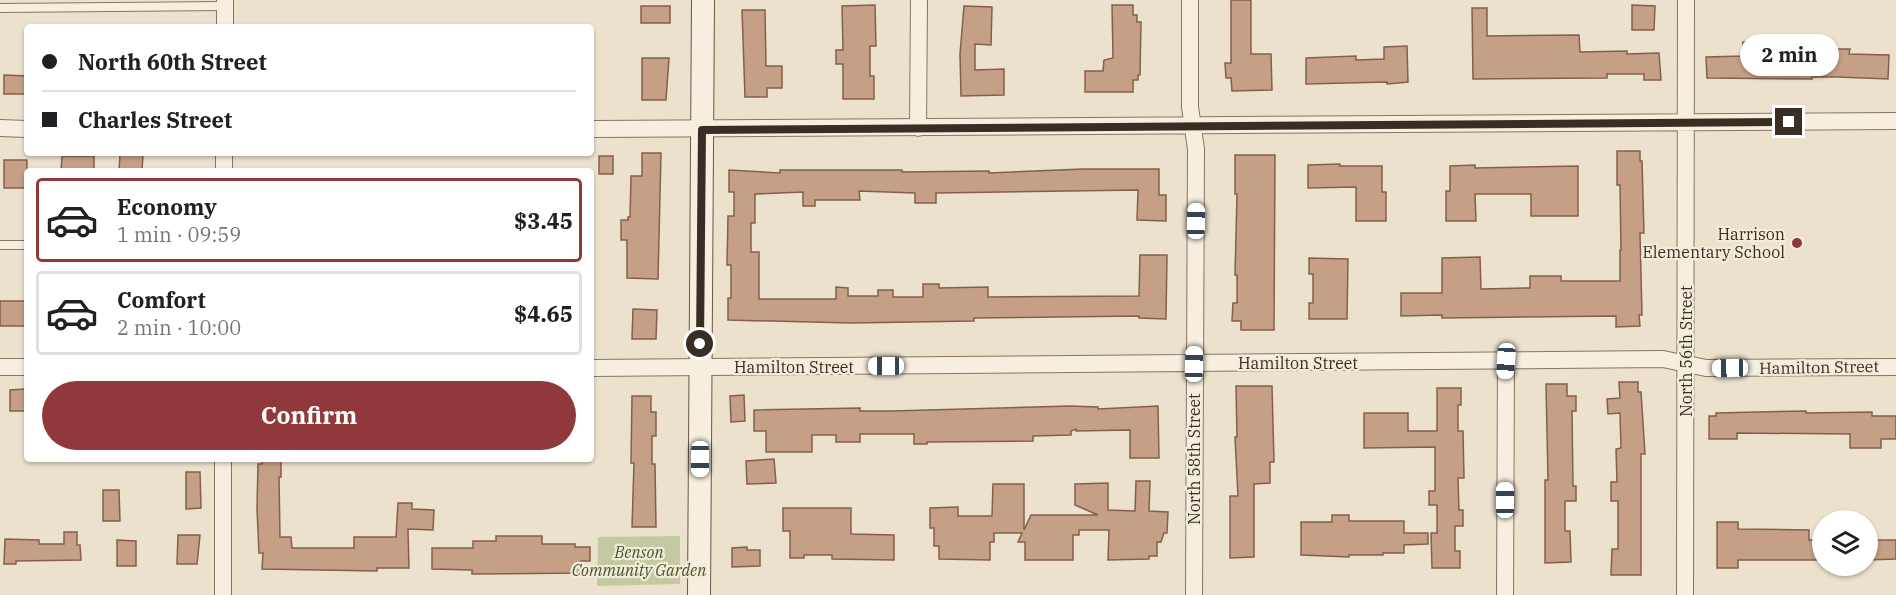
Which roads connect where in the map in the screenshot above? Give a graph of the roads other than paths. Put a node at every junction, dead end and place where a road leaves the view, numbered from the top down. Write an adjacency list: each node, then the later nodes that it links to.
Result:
1 (703, 0): 15 (street)
2 (919, 0): 12 (street)
3 (1190, 0): 10 (street, North 58th Street)
4 (1686, 0): 9 (street, North 56th Street)
5 (225, 3): 6 (lane); 7 (street)
6 (0, 8)
7 (225, 24)
8 (1896, 121): 9 (street)
9 (1686, 123): 10 (street); 20 (street, North 56th Street)
10 (1193, 126): 12 (street); 19 (street, North 58th Street)
11 (0, 128): 13 (street)
12 (918, 128): 15 (street)
13 (24, 129)
14 (594, 129): 15 (street)
15 (702, 130): 25 (street)
16 (0, 245): 17 (lane)
17 (24, 245)
18 (1506, 361): 19 (street, Hamilton Street); 20 (street, Hamilton Street); 30 (street)
19 (1194, 364): 25 (street, Hamilton Street); 29 (street, North 58th Street)
20 (1686, 364): 23 (street, Hamilton Street); 31 (street, North 56th Street)
21 (0, 366): 22 (street)
22 (24, 367)
23 (1896, 367)
24 (594, 368): 25 (street, Hamilton Street)
25 (700, 368): 28 (street)
26 (223, 462): 27 (street)
27 (223, 595)
28 (699, 595)
29 (1194, 595)
30 (1505, 595)
31 (1685, 595)

